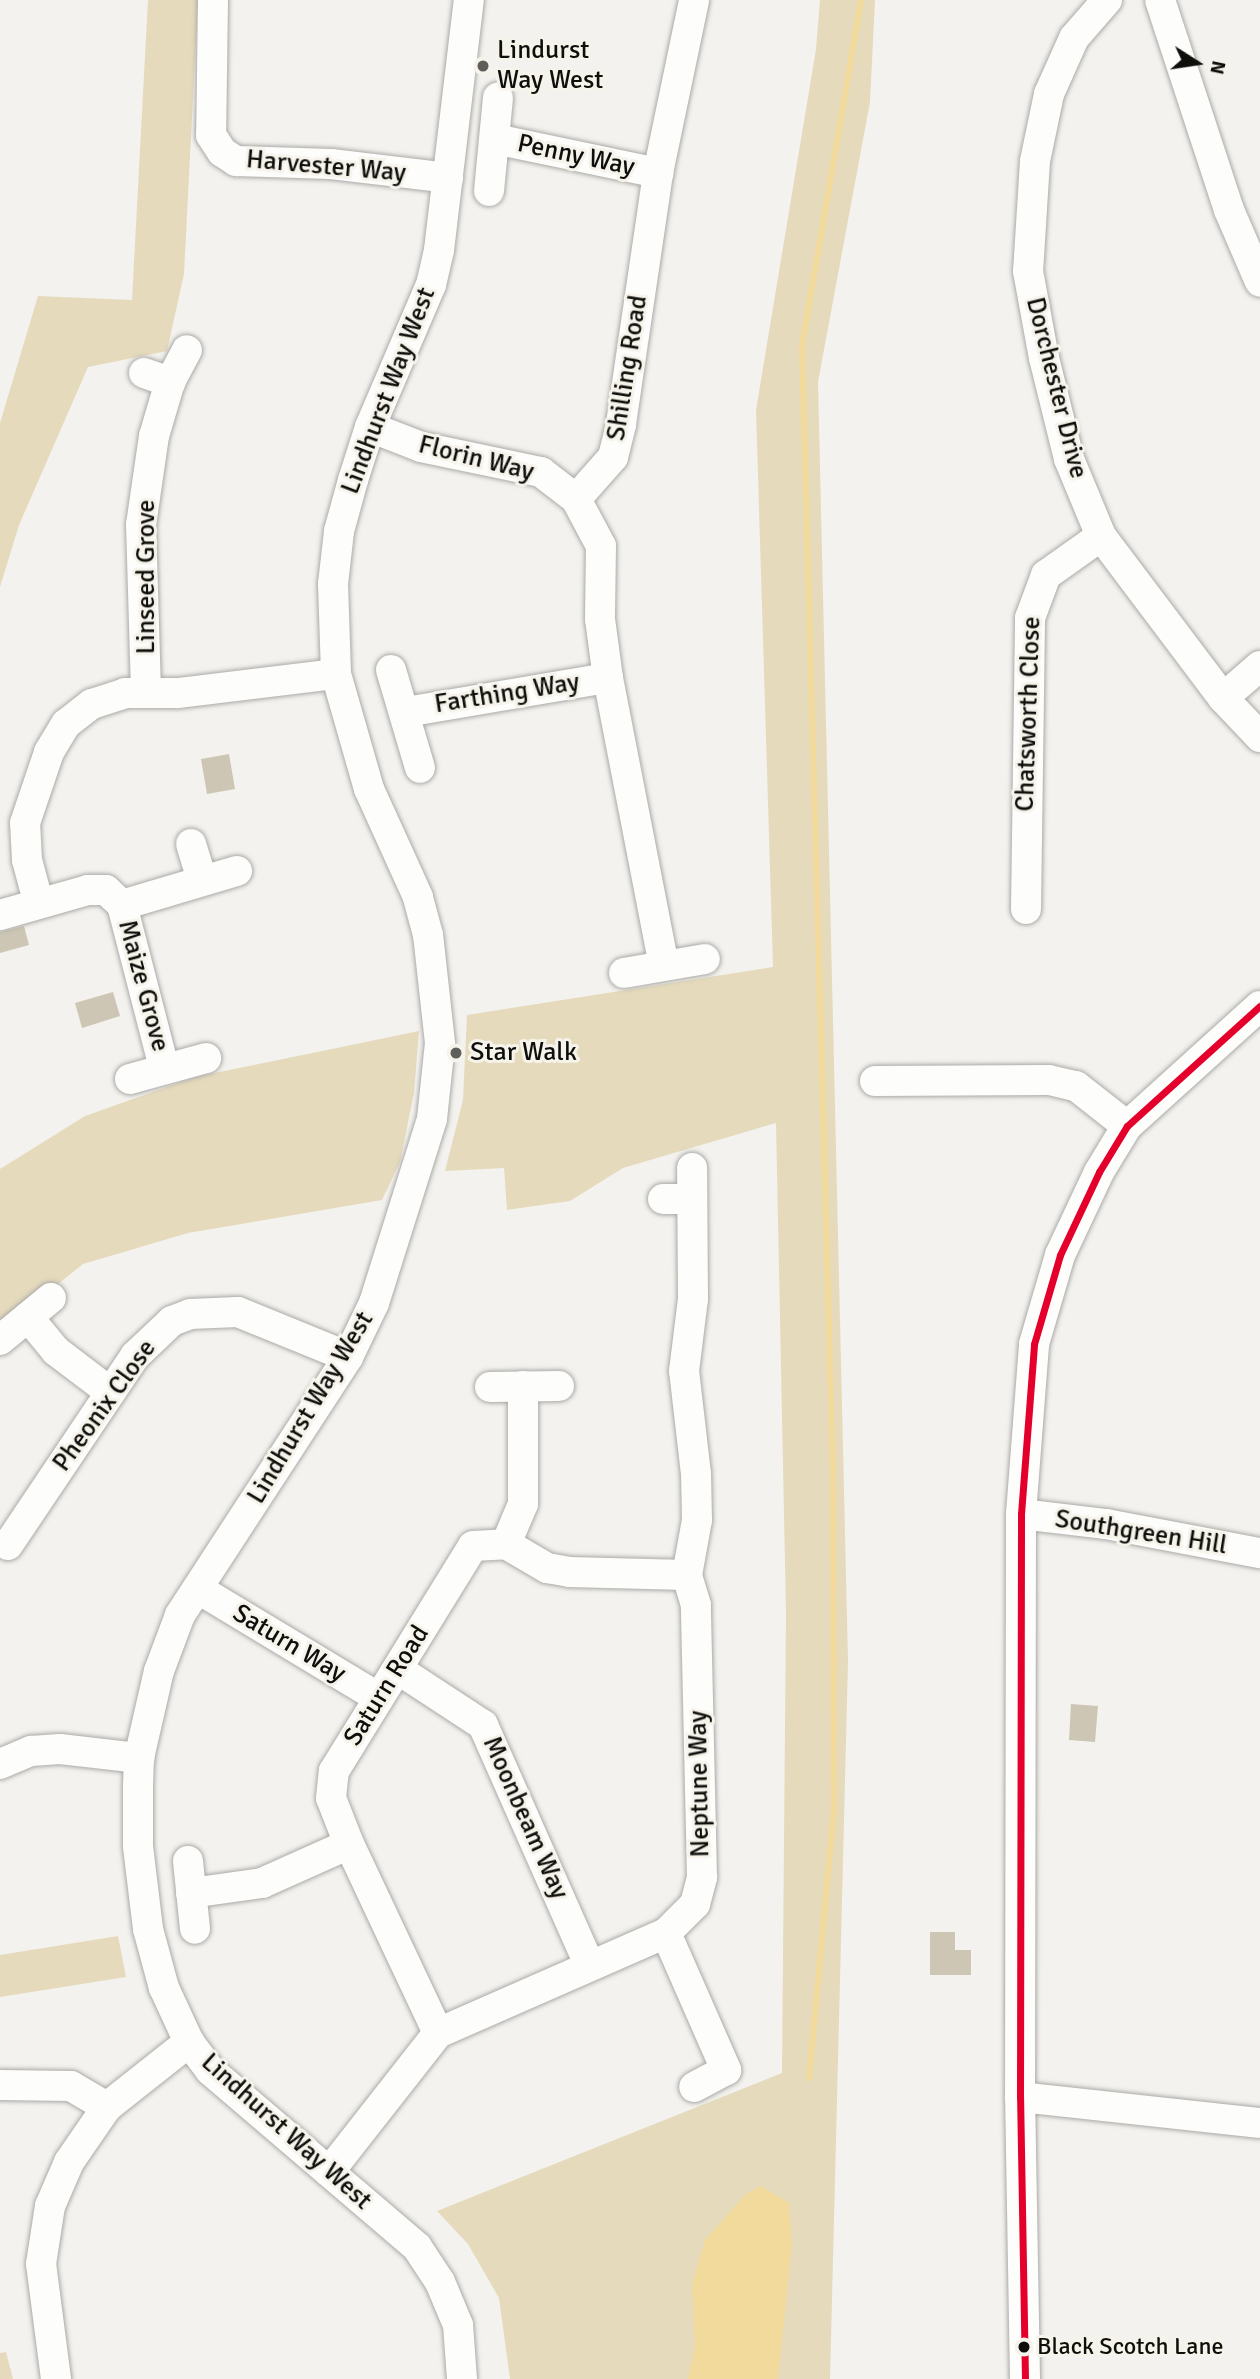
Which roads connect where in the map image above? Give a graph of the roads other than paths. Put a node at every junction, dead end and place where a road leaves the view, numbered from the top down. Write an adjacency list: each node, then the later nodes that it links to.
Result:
1 (213, 0): 9 (street, Harvester Way)
2 (469, 0): 9 (street, Lindhurst Way West)
3 (694, 0): 8 (street, Shilling Road)
4 (1160, 0): 11 (street)
5 (1099, 2): 15 (street, Dorchester Drive)
6 (498, 97): 7 (street, Penny Way)
7 (495, 139): 8 (street, Penny Way); 10 (street, Penny Way)
8 (658, 173): 14 (street, Shilling Road)
9 (448, 178): 13 (street, Lindhurst Way West)
10 (489, 191)
11 (1260, 282)
12 (187, 350): 20 (street, Linseed Grove)
13 (370, 427): 14 (street, Florin Way); 18 (street, Lindhurst Way West)
14 (576, 499): 19 (street)
15 (1101, 536): 21 (street, Dorchester Drive); 28 (street, Chatsworth Close)
16 (1260, 666): 21 (street)
17 (391, 670): 22 (street)
18 (336, 674): 20 (street); 45 (street, Lindhurst Way West)
19 (608, 678): 22 (street, Farthing Way); 33 (street)
20 (146, 692): 29 (street)
21 (1223, 698): 23 (street, Dorchester Drive)
22 (406, 712): 24 (street)
23 (1260, 737)
24 (420, 768)
25 (191, 844): 27 (street)
26 (237, 871): 27 (street)
27 (202, 879): 30 (street)
28 (1033, 891)
29 (38, 901): 30 (street); 31 (street)
30 (122, 905): 37 (street, Maize Grove)
31 (0, 915)
32 (705, 959): 33 (street)
33 (664, 966): 34 (street)
34 (624, 973)
35 (1260, 1006): 40 (street)
36 (206, 1058): 37 (street, Maize Grove)
37 (164, 1067): 38 (street, Maize Grove)
38 (130, 1079)
39 (875, 1081): 40 (street)
40 (1127, 1126): 50 (street)
41 (692, 1168): 54 (street, Neptune Way)
42 (51, 1298): 43 (street)
43 (28, 1317): 44 (street); 49 (street)
44 (0, 1340)
45 (348, 1357): 49 (street, Pheonix Close); 55 (street, Lindhurst Way West)
46 (523, 1386): 47 (street); 48 (street); 51 (street)
47 (559, 1386)
48 (490, 1387)
49 (110, 1392): 52 (street, Pheonix Close)
50 (1021, 1514): 53 (street, Southgreen Hill); 70 (street)
51 (506, 1544): 54 (street); 56 (street, Saturn Road)
52 (8, 1545)
53 (1260, 1552)
54 (687, 1575): 64 (street, Neptune Way)
55 (200, 1590): 57 (street, Saturn Way); 58 (street, Lindhurst Way West)
56 (399, 1670): 57 (street, Saturn Road); 65 (street, Moonbeam Way)
57 (379, 1698): 60 (street, Saturn Road)
58 (139, 1758): 59 (street); 67 (street, Lindhurst Way West)
59 (0, 1764)
60 (349, 1844): 62 (street); 66 (street, Saturn Road)
61 (188, 1861): 62 (street)
62 (191, 1894): 63 (street)
63 (195, 1929)
64 (666, 1933): 65 (street, Neptune Way); 69 (street)
65 (589, 1964): 66 (street, Neptune Way)
66 (438, 2033): 73 (street, Neptune Way)
67 (189, 2042): 71 (street); 73 (street, Lindhurst Way West)
68 (0, 2085): 71 (street)
69 (694, 2087)
70 (1020, 2097): 72 (street); 76 (street)
71 (107, 2107): 74 (street)
72 (1260, 2123)
73 (329, 2172): 75 (street, Lindhurst Way West)
74 (56, 2379)
75 (462, 2379)
76 (1025, 2379)

